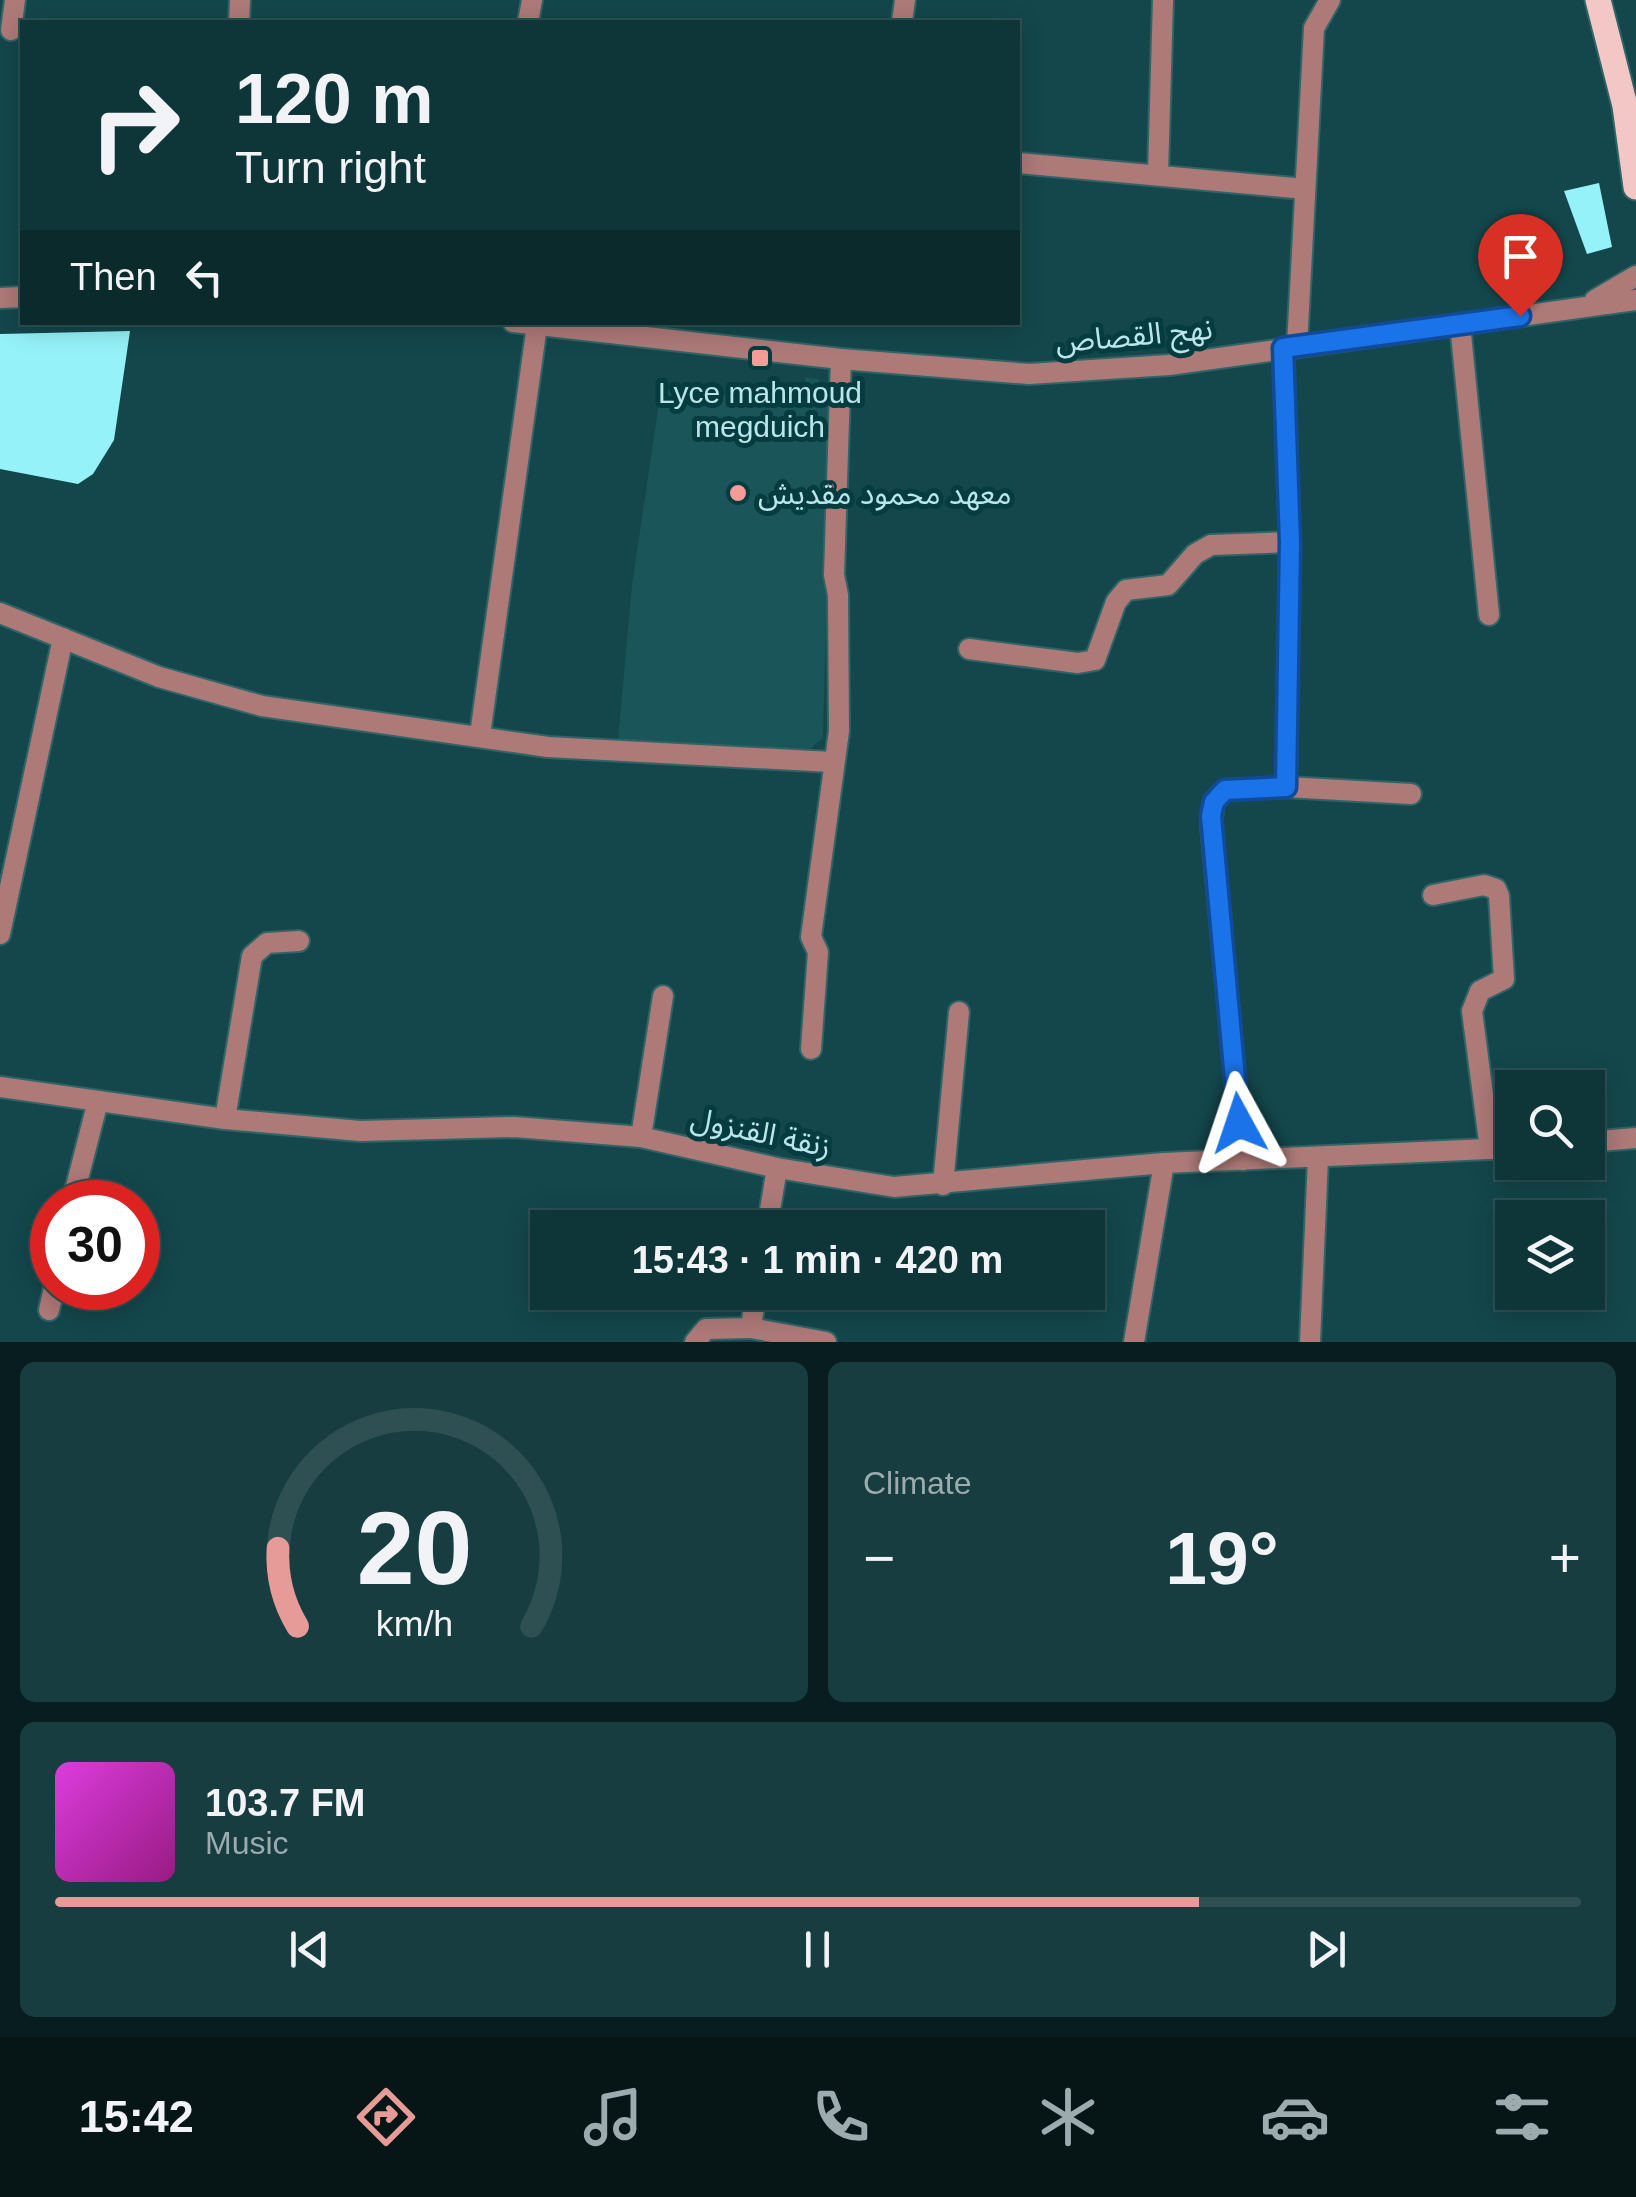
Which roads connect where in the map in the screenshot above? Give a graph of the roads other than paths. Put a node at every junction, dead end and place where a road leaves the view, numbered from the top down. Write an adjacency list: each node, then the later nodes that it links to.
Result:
1 (15, 0): 5 (street)
2 (1163, 0): 8 (street)
3 (1330, 0): 10 (street)
4 (1603, 1): 6 (main road)
5 (11, 30)
6 (1630, 118): 9 (main road)
7 (1020, 163): 8 (street)
8 (1158, 174): 10 (street)
9 (1636, 187)
10 (1306, 188): 16 (street)
11 (1636, 276): 13 (street, نهج القصاص)
12 (1636, 300): 13 (street, نهج القصاص)
13 (1580, 307): 14 (street, نهج القصاص)
14 (1460, 324): 16 (street, نهج القصاص); 20 (street)
15 (537, 325): 17 (street, نهج القصاص); 23 (street)
16 (1290, 347): 17 (street, نهج القصاص); 18 (street)
17 (840, 359): 24 (street)
18 (1290, 542): 22 (street); 25 (street)
19 (0, 613): 21 (street)
20 (1489, 615)
21 (64, 638): 23 (street); 28 (street)
22 (969, 649)
23 (480, 735): 24 (street)
24 (832, 762): 32 (street)
25 (1286, 787): 26 (street); 42 (street)
26 (1411, 794)
27 (1433, 895): 39 (street)
28 (0, 934)
29 (299, 941): 35 (street)
30 (663, 996): 36 (street)
31 (959, 1012): 46 (street)
32 (811, 1049)
33 (0, 1087): 34 (street, زنقة القنزول)
34 (98, 1100): 35 (street, زنقة القنزول); 45 (street)
35 (225, 1119): 36 (street, زنقة القنزول)
36 (641, 1137): 44 (street, زنقة القنزول)
37 (1636, 1138): 38 (street)
38 (1605, 1141)
39 (1490, 1150): 40 (street, زنقة القنزول); 41 (street, زنقة القنزول)
40 (1495, 1150)
41 (1318, 1158): 42 (street, زنقة القنزول); 53 (street)
42 (1243, 1160): 43 (street, زنقة القنزول)
43 (1164, 1163): 46 (street, زنقة القنزول); 52 (street)
44 (777, 1168): 46 (street, زنقة القنزول); 47 (street)
45 (78, 1180)
46 (943, 1185)
47 (770, 1210)
48 (753, 1310): 49 (street)
49 (750, 1328): 50 (street); 51 (street)
50 (695, 1342)
51 (826, 1342)
52 (1134, 1342)
53 (1310, 1342)

